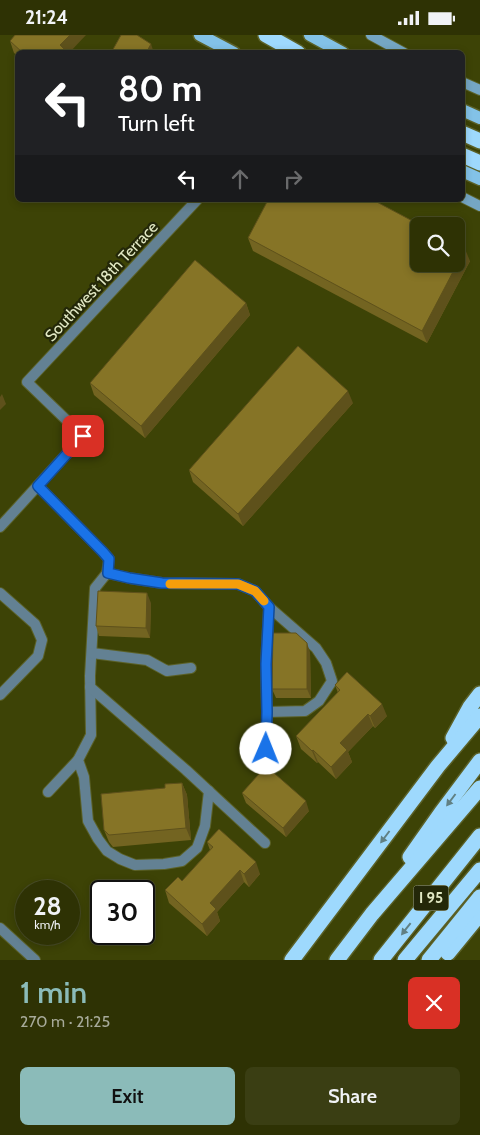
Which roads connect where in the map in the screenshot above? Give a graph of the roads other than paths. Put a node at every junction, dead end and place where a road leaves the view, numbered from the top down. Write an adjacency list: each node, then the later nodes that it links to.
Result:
1 (200, 35): 5 (main road)
2 (266, 35): 6 (highway)
3 (310, 35): 7 (main road)
4 (371, 35): 8 (main road)
5 (228, 50)
6 (293, 50)
7 (338, 50)
8 (398, 50)
9 (465, 84): 10 (main road)
10 (480, 91)
11 (465, 111): 12 (main road)
12 (480, 118)
13 (465, 134): 14 (highway)
14 (480, 141)
15 (465, 156): 16 (highway)
16 (480, 163)
17 (465, 172): 18 (main road)
18 (480, 179)
19 (465, 198): 21 (main road)
20 (195, 202): 22 (street, Southwest 18th Terrace)
21 (480, 206)
22 (38, 486): 23 (street); 24 (street)
23 (0, 527)
24 (108, 573): 26 (street); 27 (street)
25 (0, 593): 31 (street)
26 (269, 607): 32 (street); 32 (street)
27 (92, 653): 28 (street); 29 (street)
28 (191, 668)
29 (90, 687): 35 (street); 39 (street)
30 (480, 694): 37 (highway)
31 (0, 695)
32 (267, 712): 34 (street)
33 (480, 716): 37 (highway)
34 (266, 749)
35 (78, 760): 39 (street); 40 (street)
36 (480, 761): 45 (highway, one-way to 45)
37 (438, 766): 49 (highway, one-way to 49)
38 (480, 788): 45 (highway)
39 (209, 791): 42 (street)
40 (48, 792)
41 (480, 836): 51 (highway, I 95, one-way to 51)
42 (265, 843)
43 (480, 870): 52 (highway)
44 (480, 897): 53 (highway)
45 (372, 914): 50 (highway)
46 (480, 914): 54 (highway)
47 (0, 928): 48 (street)
48 (36, 960)
49 (292, 960)
50 (337, 960)
51 (382, 960)
52 (406, 960)
53 (428, 960)
54 (442, 960)

